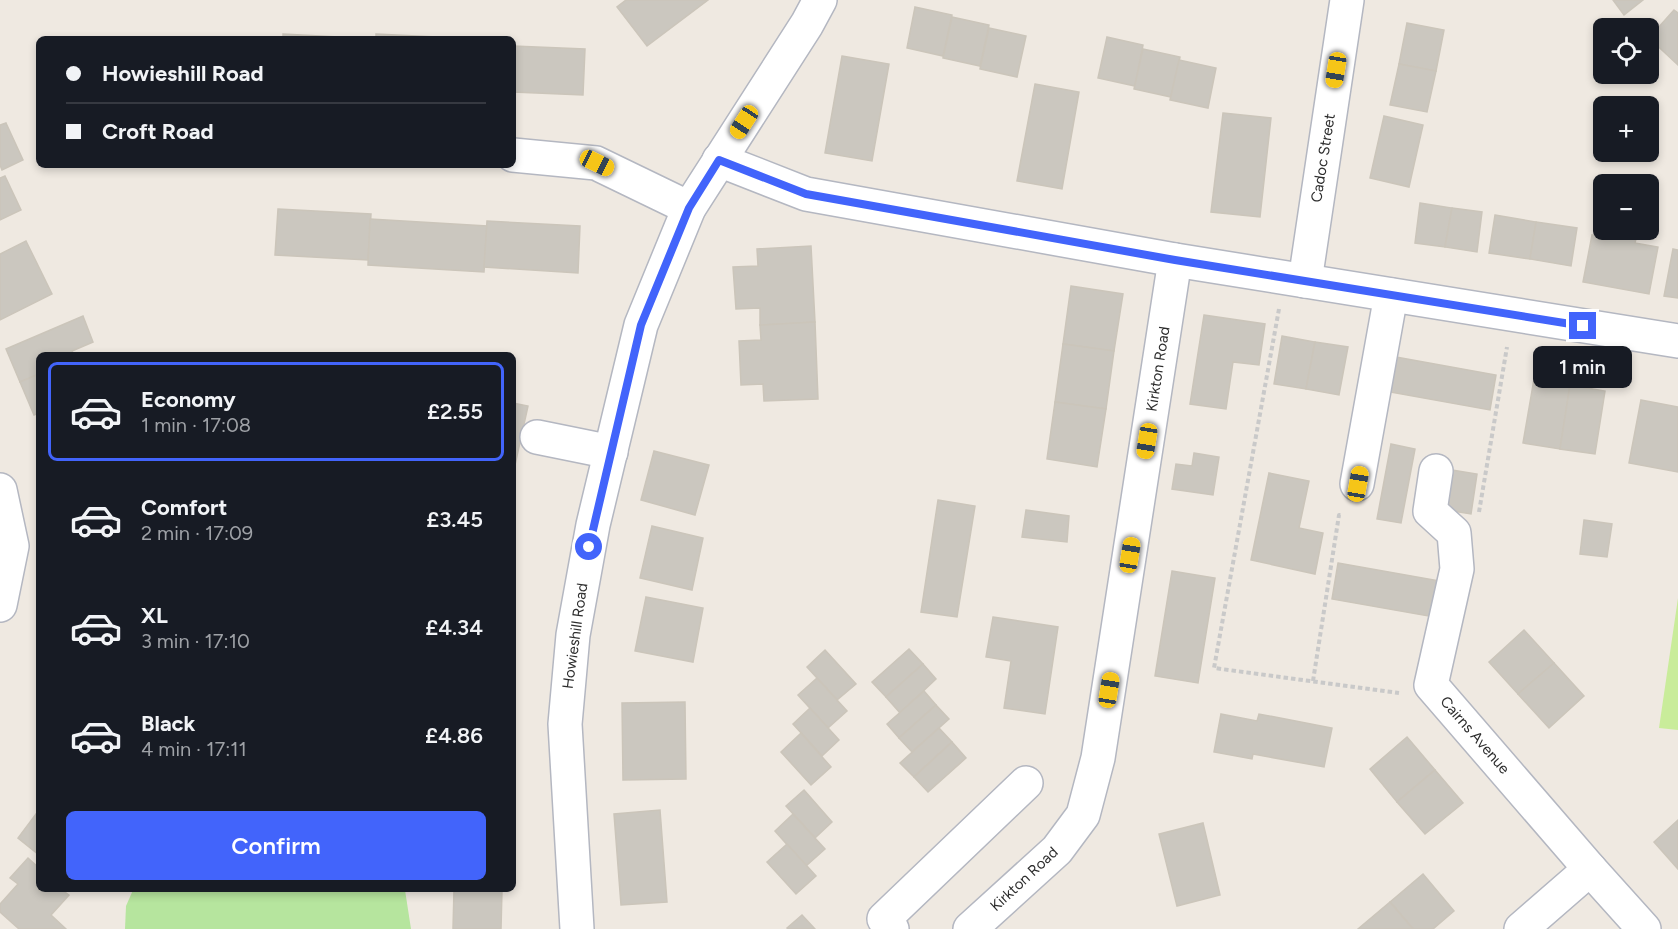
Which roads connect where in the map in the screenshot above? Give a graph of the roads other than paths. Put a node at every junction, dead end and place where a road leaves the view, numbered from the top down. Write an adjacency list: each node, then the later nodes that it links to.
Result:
1 (820, 0): 4 (street, Howieshill Road)
2 (1347, 0): 7 (street, Cadoc Street)
3 (516, 155): 5 (street)
4 (719, 160): 5 (street, Howieshill Road); 6 (street)
5 (689, 208): 11 (street, Howieshill Road)
6 (1175, 260): 7 (street); 20 (street, Kirkton Road)
7 (1294, 279): 8 (street)
8 (1391, 295): 9 (street); 13 (street)
9 (1678, 341)
10 (537, 437): 11 (street)
11 (611, 452): 18 (street, Howieshill Road)
12 (1436, 471): 17 (street, Cairns Avenue)
13 (1358, 484)
14 (0, 490): 15 (street)
15 (0, 605)
16 (1026, 783): 19 (street)
17 (1590, 869): 21 (street); 22 (street, Cairns Avenue)
18 (577, 929)
19 (892, 929)
20 (970, 929)
21 (1521, 929)
22 (1644, 929)

